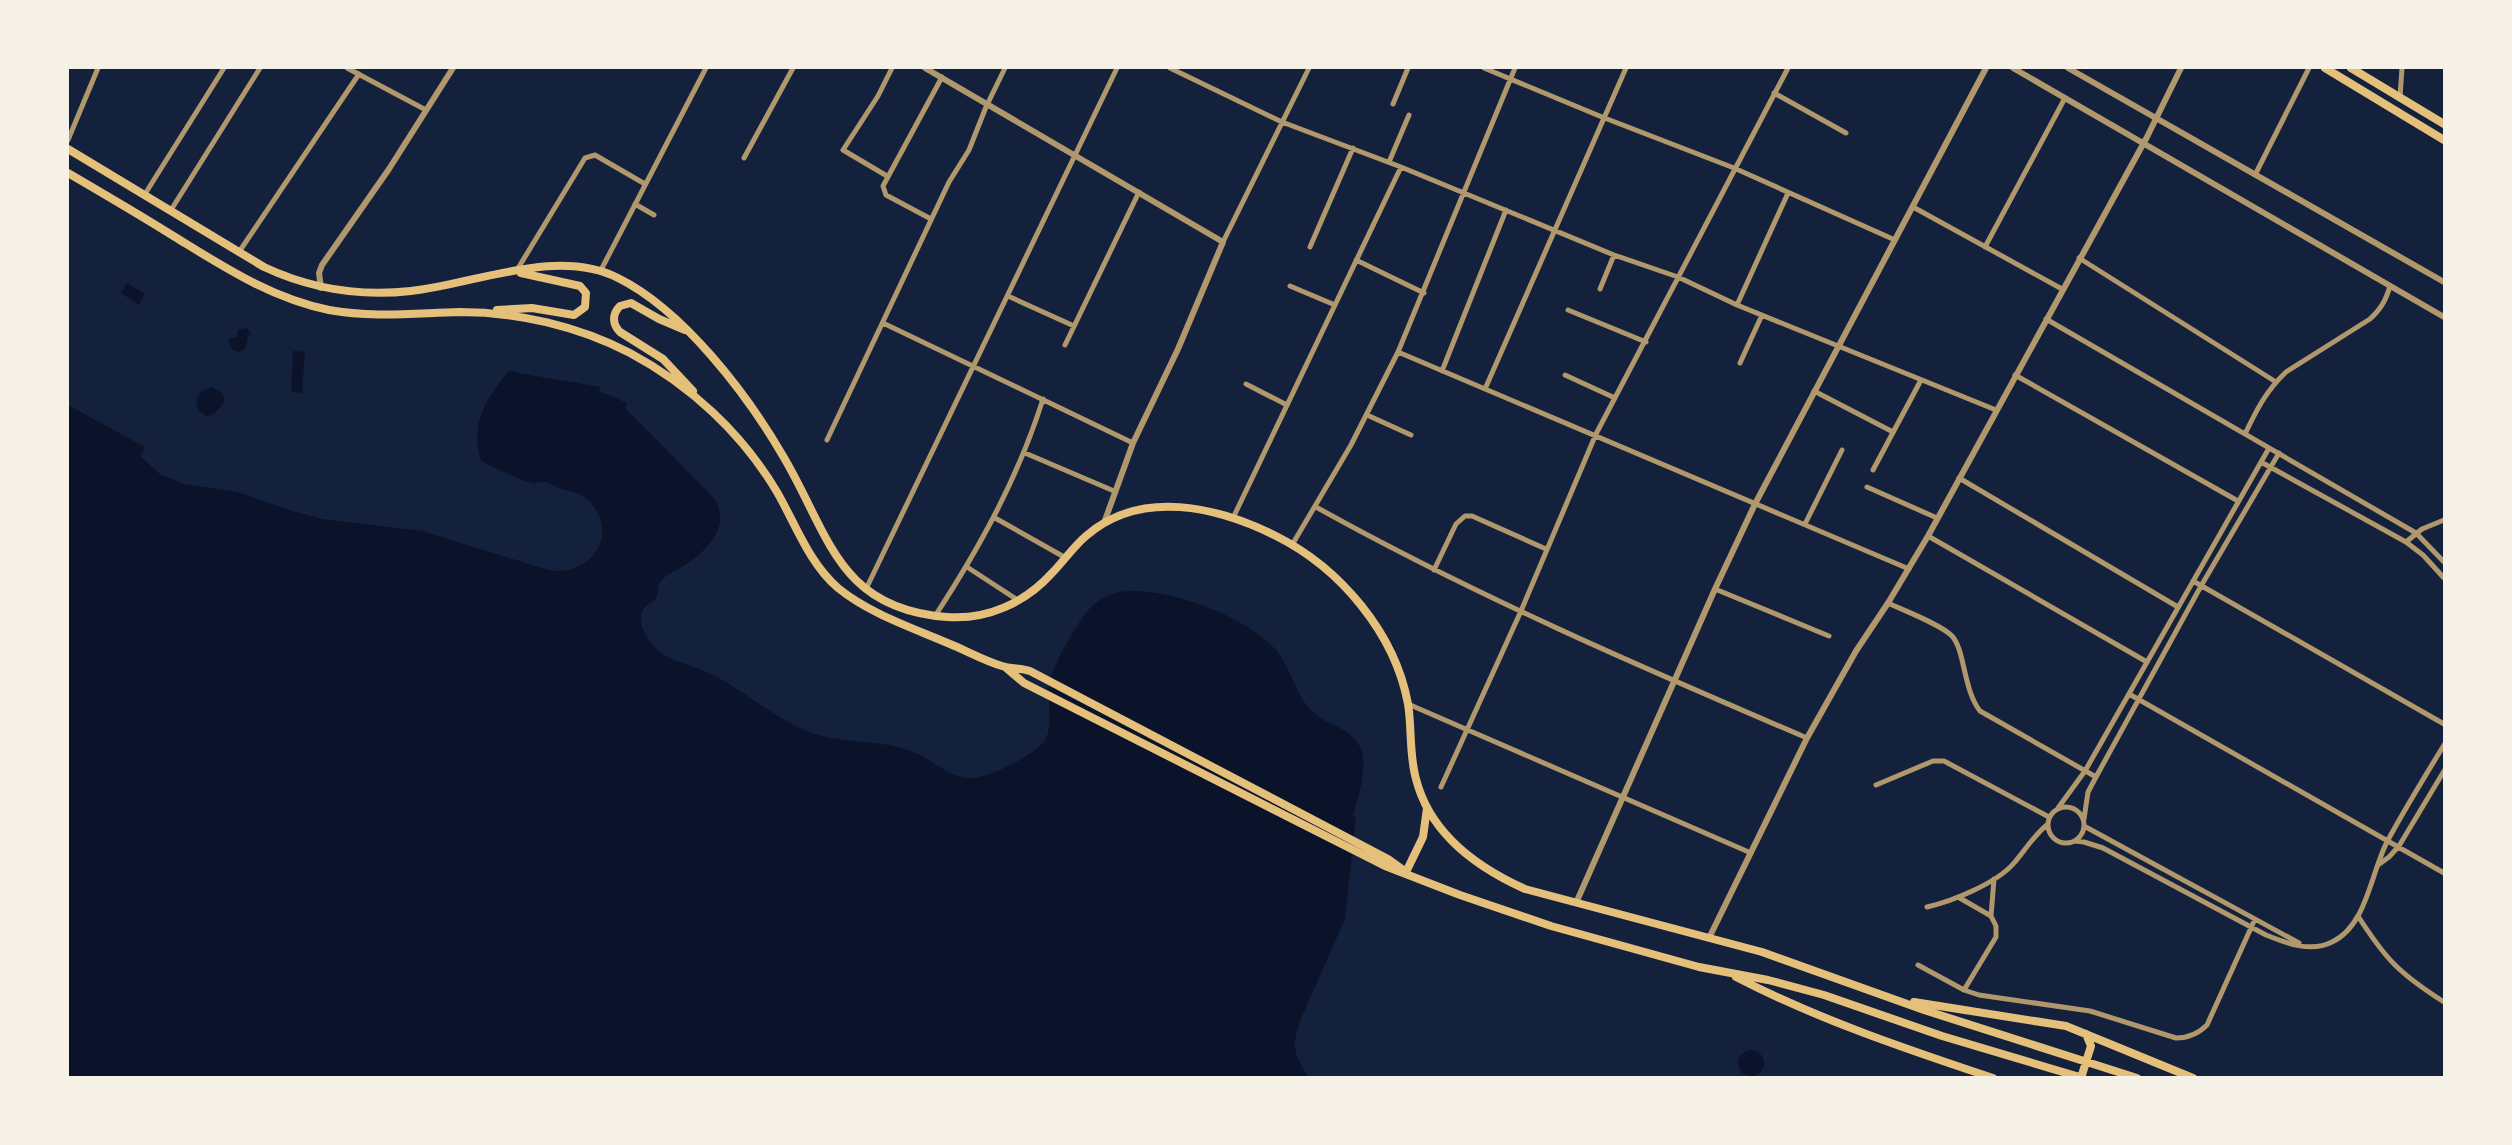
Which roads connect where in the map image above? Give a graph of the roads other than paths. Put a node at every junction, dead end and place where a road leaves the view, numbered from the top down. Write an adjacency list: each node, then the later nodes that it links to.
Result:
1 (98, 68): 42 (street)
2 (224, 68): 59 (street)
3 (260, 68): 62 (street)
4 (347, 68): 27 (street)
5 (453, 68): 35 (street)
6 (706, 68): 55 (street)
7 (793, 68): 48 (street)
8 (892, 68): 54 (street)
9 (925, 68): 28 (street)
10 (1005, 68): 33 (street)
11 (1117, 68): 47 (street)
12 (1170, 68): 39 (street)
13 (1309, 68): 39 (street)
14 (1408, 68): 34 (street)
15 (1484, 68): 29 (street)
16 (1515, 68): 29 (street)
17 (1626, 68): 37 (street)
18 (1788, 68): 30 (street)
19 (1986, 68): 61 (street)
20 (2013, 68): 32 (street)
21 (2068, 68): 38 (street)
22 (2181, 68): 38 (street)
23 (2309, 68): 53 (street)
24 (2325, 68): 43 (main road)
25 (2351, 68): 31 (main road)
26 (2402, 68): 31 (street)
27 (359, 74): 35 (street); 71 (street)
28 (942, 77): 33 (street); 54 (street)
29 (1510, 79): 37 (street); 57 (street)
30 (1774, 93): 41 (street); 51 (street)
31 (2400, 97): 40 (main road)
32 (2065, 98): 44 (street); 70 (street)
33 (987, 104): 47 (street); 65 (street)
34 (1393, 104)
35 (426, 110): 81 (street)
36 (1409, 115): 49 (street)
37 (1602, 117): 51 (street); 66 (street)
38 (2155, 119): 44 (street); 53 (street)
39 (1282, 122): 45 (street); 68 (street)
40 (2445, 124)
41 (1846, 133)
42 (68, 140)
43 (2445, 140)
44 (2143, 144): 73 (street); 80 (street)
45 (1353, 148): 49 (street); 69 (street)
46 (68, 149): 59 (highway)
47 (1076, 156): 56 (street); 85 (street)
48 (744, 158)
49 (1389, 162): 50 (street)
50 (1401, 167): 57 (street); 74 (street)
51 (1734, 168): 58 (street); 77 (street)
52 (68, 173): 89 (highway)
53 (2255, 175): 78 (street)
54 (887, 176): 65 (street)
55 (645, 184): 60 (street); 76 (street)
56 (1139, 192): 68 (street); 94 (street)
57 (1462, 192): 63 (street); 84 (street)
58 (1788, 193): 67 (street); 87 (street)
59 (145, 194): 62 (highway)
60 (635, 204): 64 (street); 75 (street)
61 (1912, 207): 67 (street); 70 (street)
62 (171, 210): 71 (highway)
63 (1506, 210): 66 (street); 102 (street)
64 (654, 215)
65 (931, 219): 93 (street)
66 (1553, 230): 72 (street); 108 (street)
67 (1894, 240): 98 (street)
68 (1224, 242): 121 (street)
69 (1310, 247)
70 (1985, 247): 83 (street)
71 (239, 252): 81 (highway)
72 (1614, 255): 77 (street); 82 (street)
73 (2079, 258): 83 (street); 106 (street)
74 (1356, 260): 84 (street); 86 (street)
75 (601, 270): 76 (highway); 95 (highway)
76 (516, 271): 81 (highway); 89 (highway)
77 (1678, 277): 87 (street); 96 (street)
78 (2445, 282)
79 (1290, 286): 86 (street)
80 (2390, 286): 91 (street); 106 (street)
81 (321, 288)
82 (1600, 289)
83 (2062, 289): 92 (street)
84 (1424, 293): 99 (street)
85 (1008, 296): 94 (street); 101 (street)
86 (1335, 305): 113 (street)
87 (1737, 305): 90 (street)
88 (1568, 310): 96 (street)
89 (488, 313): 112 (highway)
90 (1762, 315): 98 (street); 100 (street)
91 (2445, 317)
92 (2046, 319): 104 (street); 118 (street)
93 (883, 322): 101 (street); 120 (street)
94 (1074, 326): 97 (street)
95 (689, 331): 112 (highway); 156 (highway)
96 (1646, 342): 110 (street)
97 (1065, 345)
98 (1838, 346): 105 (street); 109 (street)
99 (1398, 352): 102 (street); 115 (street)
100 (1740, 363)
101 (975, 366): 111 (street); 156 (street)
102 (1442, 371): 108 (street)
103 (1565, 375): 110 (street)
104 (2015, 375): 114 (street); 132 (street)
105 (1921, 380): 114 (street); 116 (street)
106 (2276, 382): 118 (street)
107 (1246, 384): 113 (street)
108 (1485, 389): 117 (street)
109 (1814, 391): 116 (street); 133 (street)
110 (1614, 398): 117 (street)
111 (1043, 399): 121 (street); 124 (street)
112 (701, 402): 165 (highway)
113 (1287, 405): 136 (street)
114 (1996, 410): 129 (street)
115 (1367, 415): 119 (street); 134 (street)
116 (1893, 432): 128 (street)
117 (1596, 434): 133 (street); 147 (street)
118 (2245, 434): 122 (street)
119 (1411, 435)
120 (827, 440)
121 (1133, 443): 131 (street)
122 (2269, 448): 125 (street); 126 (street)
123 (1842, 450): 141 (street)
124 (1024, 453): 131 (street); 135 (street)
125 (2279, 453): 127 (street); 143 (street)
126 (2261, 462): 127 (street); 132 (street)
127 (2271, 468): 142 (street); 145 (street)
128 (1873, 470)
129 (1959, 478): 137 (street); 160 (street)
130 (1867, 487): 137 (street)
131 (1114, 491): 139 (street)
132 (2238, 501): 140 (street)
133 (1755, 504): 141 (street); 157 (street)
134 (1316, 507): 146 (street); 152 (street)
135 (995, 518): 148 (street); 150 (street)
136 (1233, 518): 139 (highway); 146 (highway)
137 (1938, 518): 144 (street)
138 (2445, 520): 143 (street)
139 (1104, 523): 148 (highway)
140 (2226, 523): 142 (street); 154 (street)
141 (1805, 524): 151 (street)
142 (2235, 528): 155 (street)
143 (2416, 533): 145 (street); 149 (street)
144 (1928, 536): 151 (street); 164 (street)
145 (2406, 542): 153 (street)
146 (1292, 545): 169 (highway)
147 (1546, 549): 152 (street); 161 (street)
148 (1066, 558): 158 (highway)
149 (2445, 562)
150 (967, 567): 158 (street); 162 (street)
151 (1909, 569): 159 (street)
152 (1434, 570): 161 (street)
153 (2445, 578)
154 (2193, 581): 155 (street); 160 (street)
155 (2201, 586): 168 (street); 170 (street)
156 (866, 589): 162 (highway)
157 (1715, 589): 163 (street); 166 (street)
158 (1019, 601): 162 (highway)
159 (1888, 603): 172 (street); 174 (street)
160 (2178, 607): 164 (street)
161 (1521, 610): 166 (street); 171 (street)
162 (935, 616)
163 (1829, 636)
164 (2147, 662): 167 (street)
165 (1003, 666): 188 (highway); 188 (highway)
166 (1674, 681): 172 (street); 179 (street)
167 (2129, 694): 168 (street); 174 (street)
168 (2138, 699): 176 (street); 184 (street)
169 (1408, 704): 171 (street); 180 (highway)
170 (2445, 724)
171 (1467, 728): 178 (street); 179 (street)
172 (1807, 738): 187 (street)
173 (2445, 745): 184 (street)
174 (2085, 771): 176 (street); 181 (street)
175 (2445, 771): 186 (street)
176 (2096, 777): 183 (street)
177 (1876, 785): 182 (street)
178 (1441, 787)
179 (1622, 797): 187 (street); 194 (street)
180 (1427, 808): 190 (highway); 194 (highway)
181 (2058, 808): 182 (street); 183 (street)
182 (2049, 821): 185 (street); 192 (street)
183 (2084, 823): 185 (street); 198 (street)
184 (2388, 840): 186 (street); 189 (street)
185 (2074, 841): 199 (street)
186 (2399, 846): 189 (street); 191 (street)
187 (1750, 853): 200 (street)
188 (1387, 863): 190 (highway)
189 (2378, 865): 197 (street)
190 (1406, 872): 203 (highway)
191 (2445, 873)
192 (1994, 879): 193 (street); 196 (street)
193 (1958, 897): 195 (street); 196 (street)
194 (1576, 903): 200 (highway)
195 (1927, 907)
196 (1992, 916): 204 (street)
197 (2358, 916): 201 (street); 206 (street)
198 (2255, 919): 199 (street); 201 (street)
199 (2252, 927): 201 (street); 204 (street)
200 (1709, 938): 205 (highway)
201 (2306, 947)
202 (1918, 965): 204 (street)
203 (1730, 974): 208 (highway); 209 (highway)
204 (1964, 990)
205 (1900, 1000): 207 (highway); 210 (highway)
206 (2445, 1002)
207 (2086, 1034): 209 (highway); 211 (highway)
208 (1993, 1077)
209 (2082, 1077)
210 (2137, 1077)
211 (2193, 1077)

